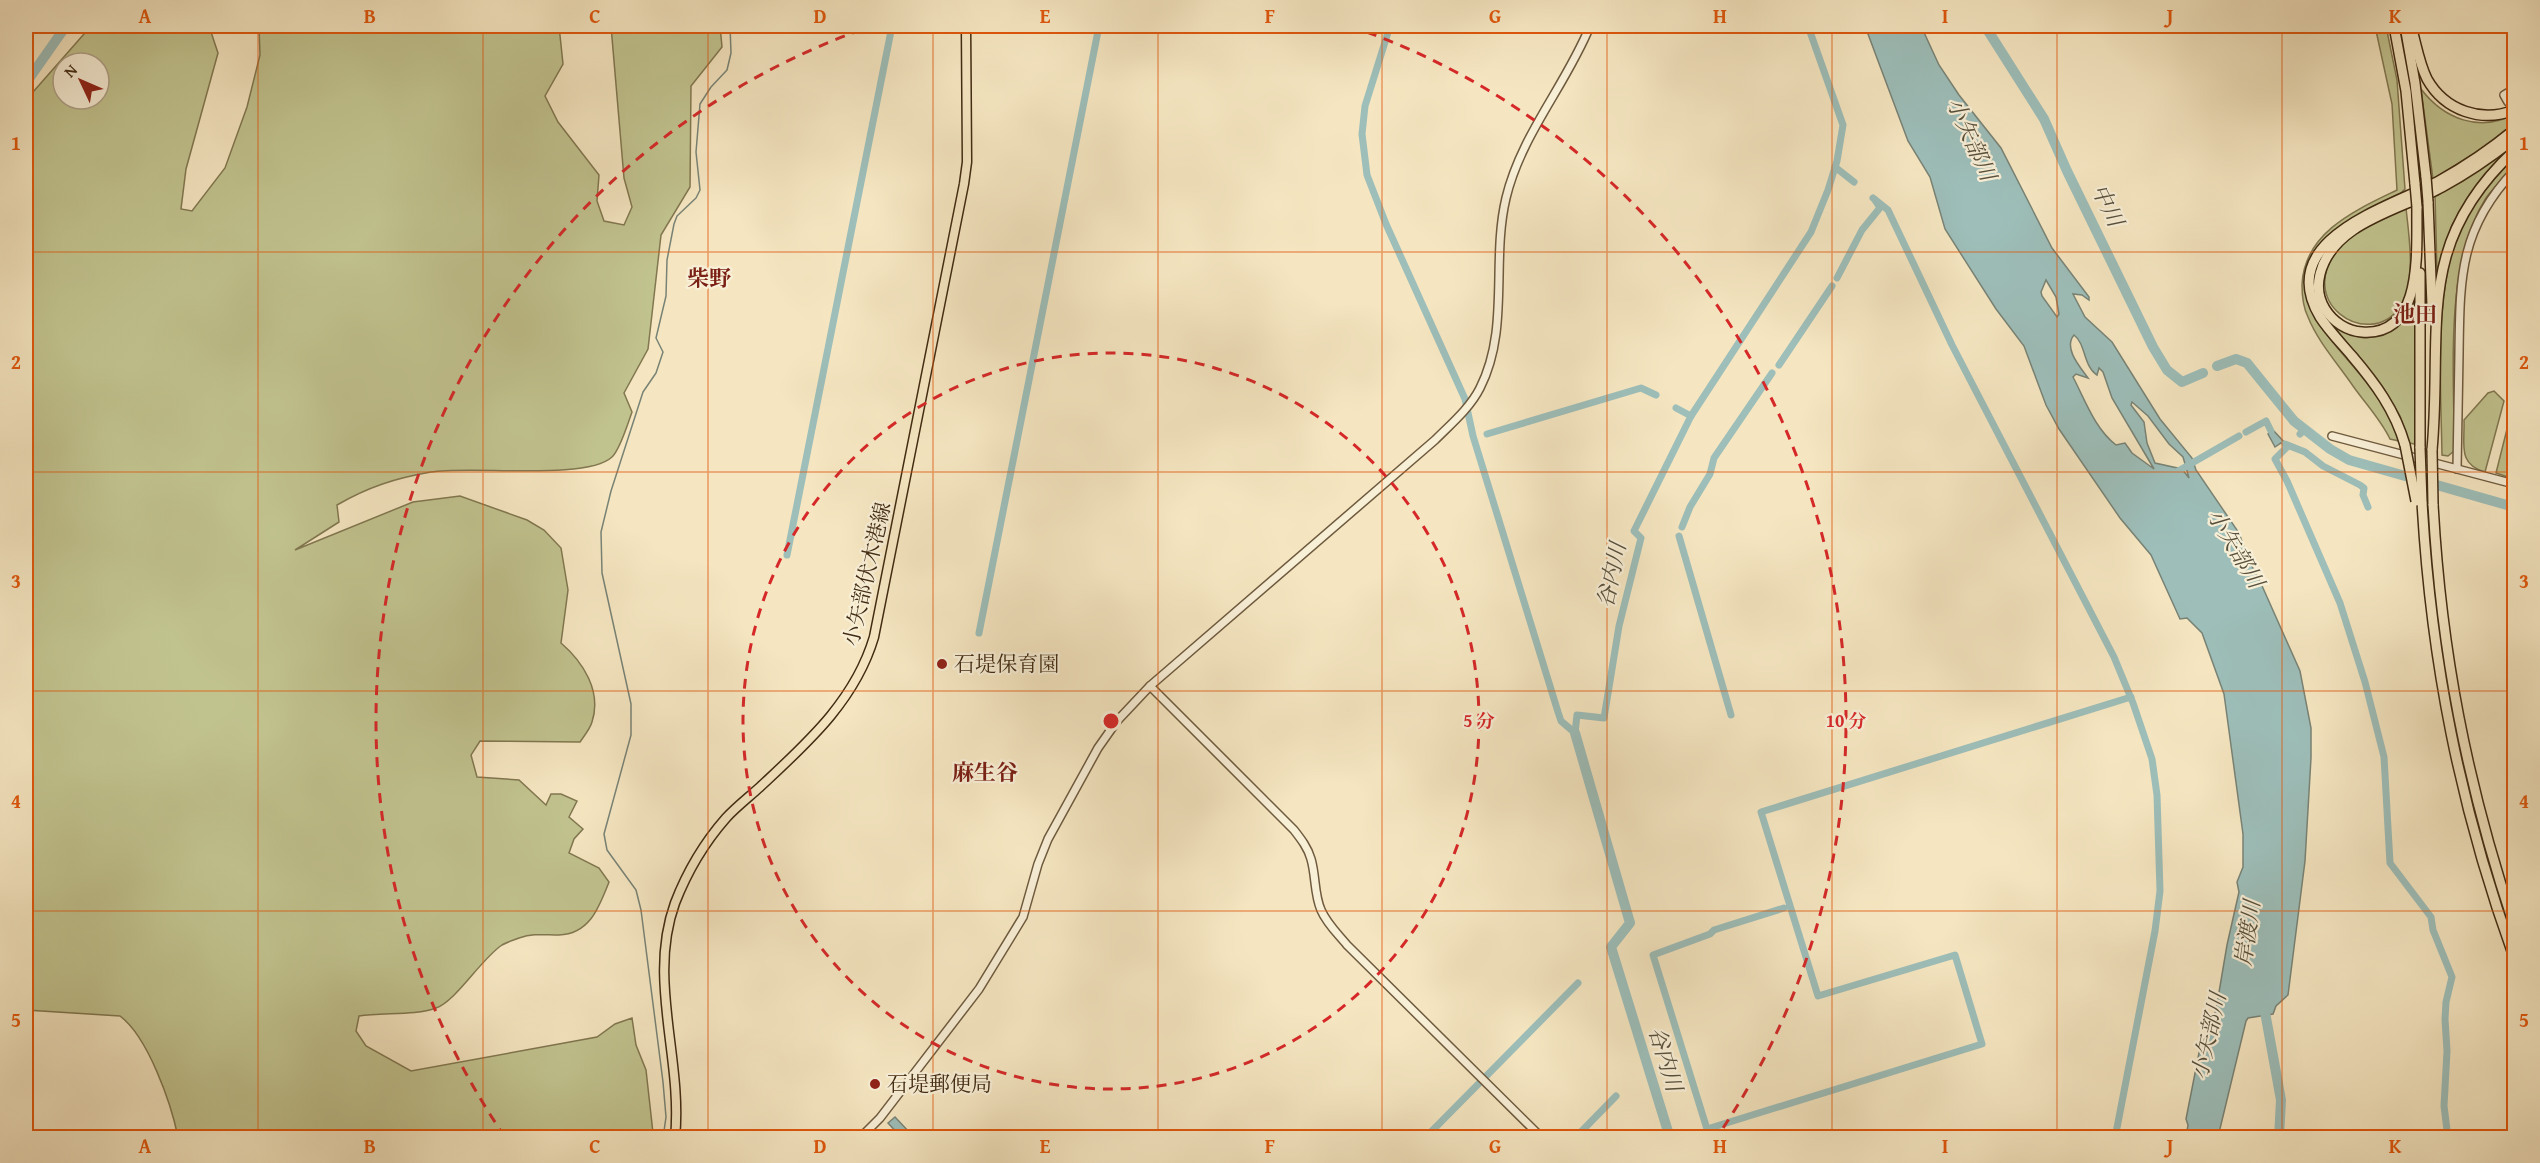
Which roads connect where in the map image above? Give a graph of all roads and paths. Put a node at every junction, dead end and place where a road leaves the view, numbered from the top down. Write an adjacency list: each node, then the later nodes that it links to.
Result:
1 (966, 26): 21 (main road, 小矢部伏木港線)
2 (1590, 26): 18 (street)
3 (2394, 26): 12 (highway, bridge)
4 (2404, 26): 14 (highway, bridge)
5 (2411, 26): 7 (highway)
6 (2514, 89): 7 (street)
7 (2511, 106)
8 (2514, 130): 17 (highway, bridge)
9 (2514, 139): 12 (highway)
10 (2514, 151): 14 (highway)
11 (2514, 171): 15 (street)
12 (2417, 207): 17 (highway, bridge)
13 (2332, 436): 15 (street)
14 (2432, 450): 19 (highway, bridge)
15 (2457, 469): 16 (street)
16 (2514, 484)
17 (2419, 502): 20 (highway)
18 (1150, 686): 22 (street); 23 (street)
19 (2514, 925)
20 (2514, 957)
21 (675, 1137)
22 (860, 1137)
23 (1542, 1137)

